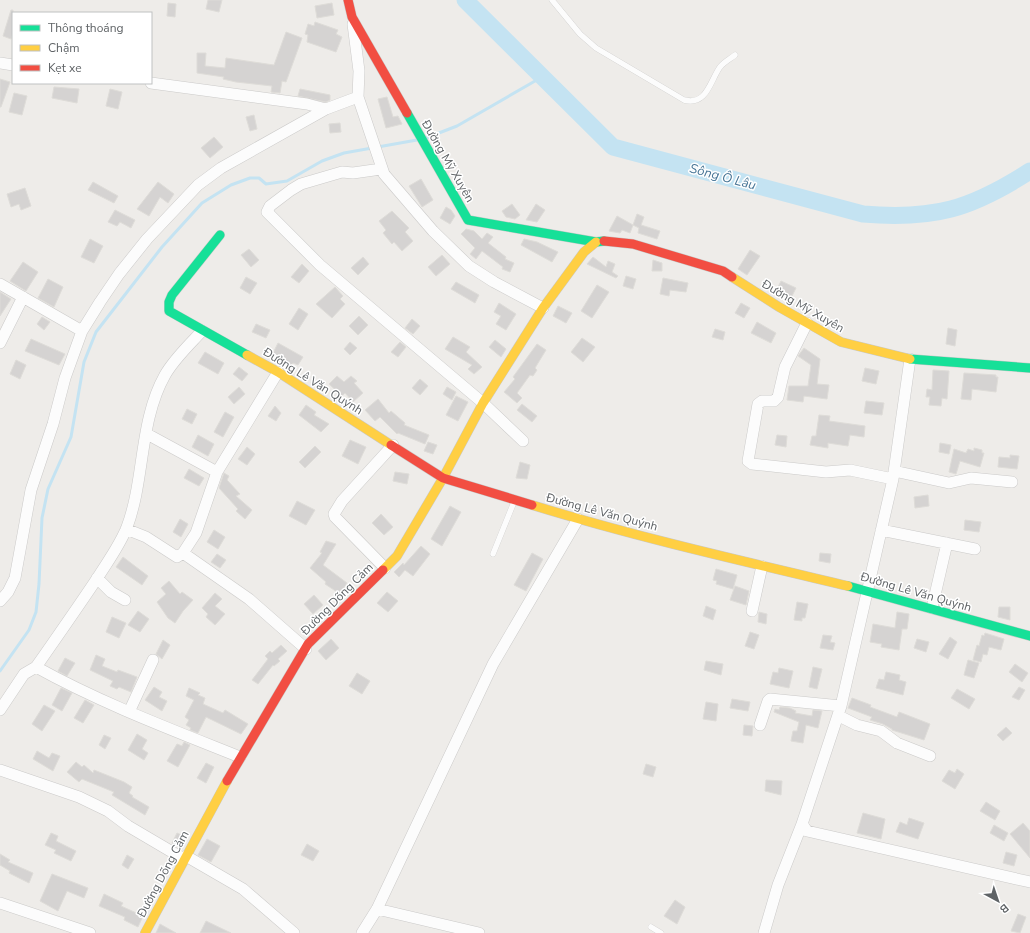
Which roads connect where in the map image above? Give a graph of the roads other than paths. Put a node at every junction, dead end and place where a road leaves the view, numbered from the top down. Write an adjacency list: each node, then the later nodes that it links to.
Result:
1 (348, 0): 3 (street, Đường Mỹ Xuyên)
2 (552, 0): 4 (lane)
3 (352, 17): 8 (street); 12 (street, Đường Mỹ Xuyên)
4 (736, 55)
5 (0, 63): 6 (street)
6 (12, 65)
7 (152, 83): 9 (street)
8 (358, 97): 9 (street); 10 (street)
9 (326, 109): 17 (street)
10 (380, 167): 15 (street); 23 (street)
11 (220, 235): 18 (street, Đường Lê Văn Quýnh)
12 (596, 242): 15 (street); 16 (street, Đường Mỹ Xuyên)
13 (0, 284): 14 (street)
14 (23, 297): 17 (street); 19 (street)
15 (543, 308): 23 (street, Đường Dõng Cảm)
16 (807, 322): 20 (street, Đường Mỹ Xuyên); 28 (street)
17 (82, 331): 43 (street)
18 (202, 331): 22 (street, Đường Lê Văn Quýnh); 24 (street)
19 (0, 343)
20 (910, 358): 21 (street, Đường Mỹ Xuyên); 28 (street)
21 (1030, 368)
22 (278, 372): 26 (street, Đường Lê Văn Quýnh); 27 (street)
23 (483, 403): 25 (street); 29 (street, Đường Dõng Cảm)
24 (147, 434): 27 (street); 33 (street)
25 (523, 441)
26 (393, 445): 29 (street, Đường Lê Văn Quýnh); 40 (street)
27 (217, 472): 37 (street)
28 (893, 475): 30 (street); 34 (street)
29 (443, 478): 31 (street, Đường Lê Văn Quýnh); 40 (street, Đường Dõng Cảm)
30 (1012, 482)
31 (515, 500): 32 (street, Đường Lê Văn Quýnh); 38 (lane)
32 (578, 519): 39 (street, Đường Lê Văn Quýnh); 62 (street)
33 (126, 529): 37 (street); 41 (street)
34 (881, 530): 35 (street); 42 (street)
35 (947, 543): 36 (street); 45 (street)
36 (975, 549)
37 (184, 553): 48 (street)
38 (493, 554)
39 (762, 566): 42 (street, Đường Lê Văn Quýnh); 46 (street)
40 (385, 568): 48 (street, Đường Dõng Cảm)
41 (97, 578): 44 (street); 50 (street)
42 (866, 590): 45 (street, Đường Lê Văn Quýnh); 52 (street)
43 (1, 598)
44 (124, 600)
45 (932, 608): 47 (street, Đường Lê Văn Quýnh)
46 (752, 611)
47 (1030, 636)
48 (306, 649): 56 (street, Đường Dõng Cảm)
49 (153, 660): 53 (street)
50 (36, 666): 51 (street); 53 (street)
51 (0, 710)
52 (840, 711): 54 (street); 55 (street); 58 (street)
53 (129, 712): 56 (street)
54 (760, 725)
55 (930, 756)
56 (240, 757): 59 (street, Đường Dõng Cảm)
57 (0, 770): 59 (street)
58 (802, 824): 60 (street); 70 (street)
59 (185, 858): 65 (street, Đường Dõng Cảm); 66 (street)
60 (1030, 882)
61 (0, 903): 64 (street)
62 (377, 909): 67 (street); 68 (street)
63 (651, 927): 69 (lane)
64 (90, 933)
65 (145, 933)
66 (294, 933)
67 (362, 933)
68 (479, 933)
69 (661, 933)
70 (764, 933)

